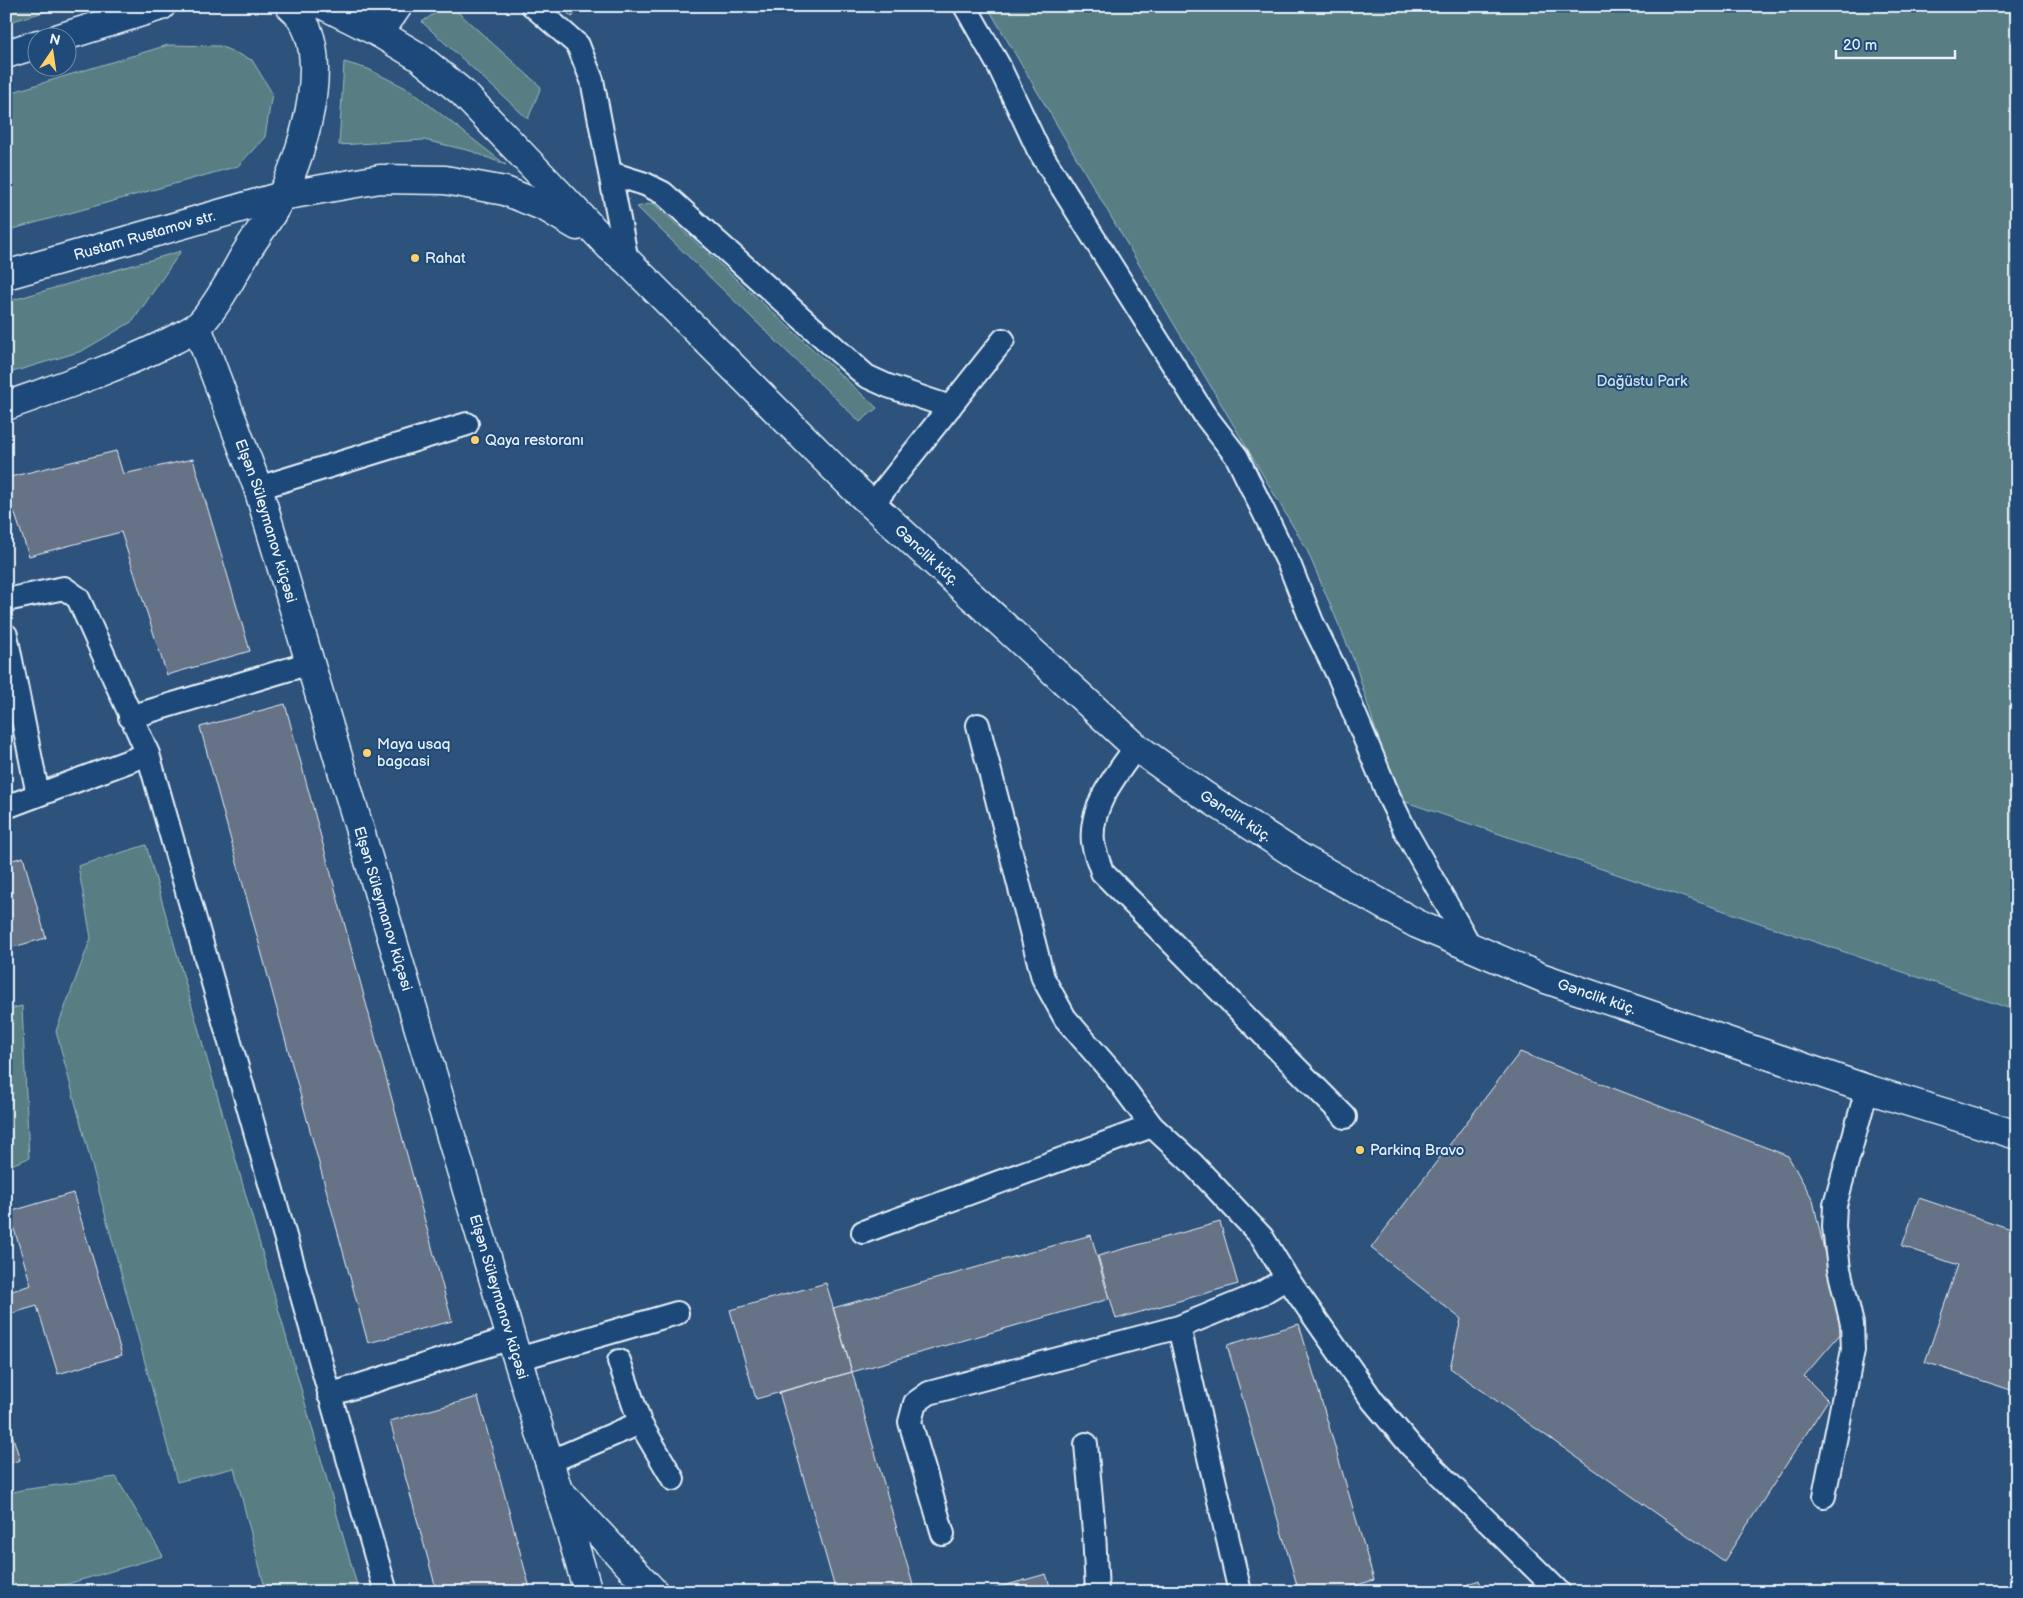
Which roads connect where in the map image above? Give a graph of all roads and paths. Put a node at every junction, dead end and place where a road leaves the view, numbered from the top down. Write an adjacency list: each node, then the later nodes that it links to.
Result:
1 (161, 6): 7 (main road)
2 (290, 6): 12 (main road)
3 (325, 6): 8 (main road)
4 (398, 6): 8 (main road)
5 (533, 6): 11 (lane)
6 (965, 6): 31 (lane)
7 (78, 32)
8 (379, 32): 13 (main road)
9 (28, 47): 10 (main road)
10 (6, 54)
11 (610, 173): 13 (lane); 18 (lane)
12 (282, 196): 13 (main road, Rustam Rustamov str.); 14 (main road, Rustam Rustamov str.); 15 (main road)
13 (618, 254): 21 (main road, Gənclik küç.)
14 (6, 275)
15 (197, 327): 17 (main road); 20 (main road, Elşən Süleymanov küçəsi)
16 (1003, 340): 18 (lane)
17 (6, 406)
18 (950, 407): 21 (lane)
19 (467, 424): 20 (lane)
20 (258, 488): 24 (main road, Elşən Süleymanov küçəsi)
21 (872, 505): 27 (main road, Gənclik küç.)
22 (6, 600): 25 (lane)
23 (6, 635): 29 (lane)
24 (310, 663): 25 (lane); 40 (main road, Elşən Süleymanov küçəsi)
25 (130, 717): 28 (lane)
26 (978, 725): 34 (lane)
27 (1136, 747): 31 (main road, Gənclik küç.); 33 (lane)
28 (148, 754): 29 (lane); 42 (lane)
29 (38, 795): 30 (lane)
30 (6, 806)
31 (1470, 946): 32 (main road, Gənclik küç.)
32 (1867, 1089): 35 (main road, Gənclik küç.); 48 (lane)
33 (1345, 1117)
34 (1152, 1126): 36 (lane); 37 (lane)
35 (2017, 1135)
36 (863, 1232)
37 (1287, 1278): 39 (lane); 55 (lane)
38 (677, 1313): 40 (lane)
39 (1179, 1327): 49 (lane); 54 (lane)
40 (514, 1349): 42 (lane); 45 (main road, Elşən Süleymanov küçəsi)
41 (619, 1361): 43 (lane)
42 (329, 1395): 50 (lane)
43 (640, 1423): 45 (lane); 46 (lane)
44 (1086, 1444): 53 (lane)
45 (549, 1462): 47 (main road, Elşən Süleymanov küçəsi)
46 (673, 1479)
47 (560, 1492): 51 (main road, Elşən Süleymanov küçəsi); 52 (main road, Elşən Süleymanov küçəsi)
48 (1824, 1496)
49 (943, 1534)
50 (386, 1592)
51 (588, 1592)
52 (654, 1592)
53 (1096, 1592)
54 (1240, 1592)
55 (1558, 1592)

